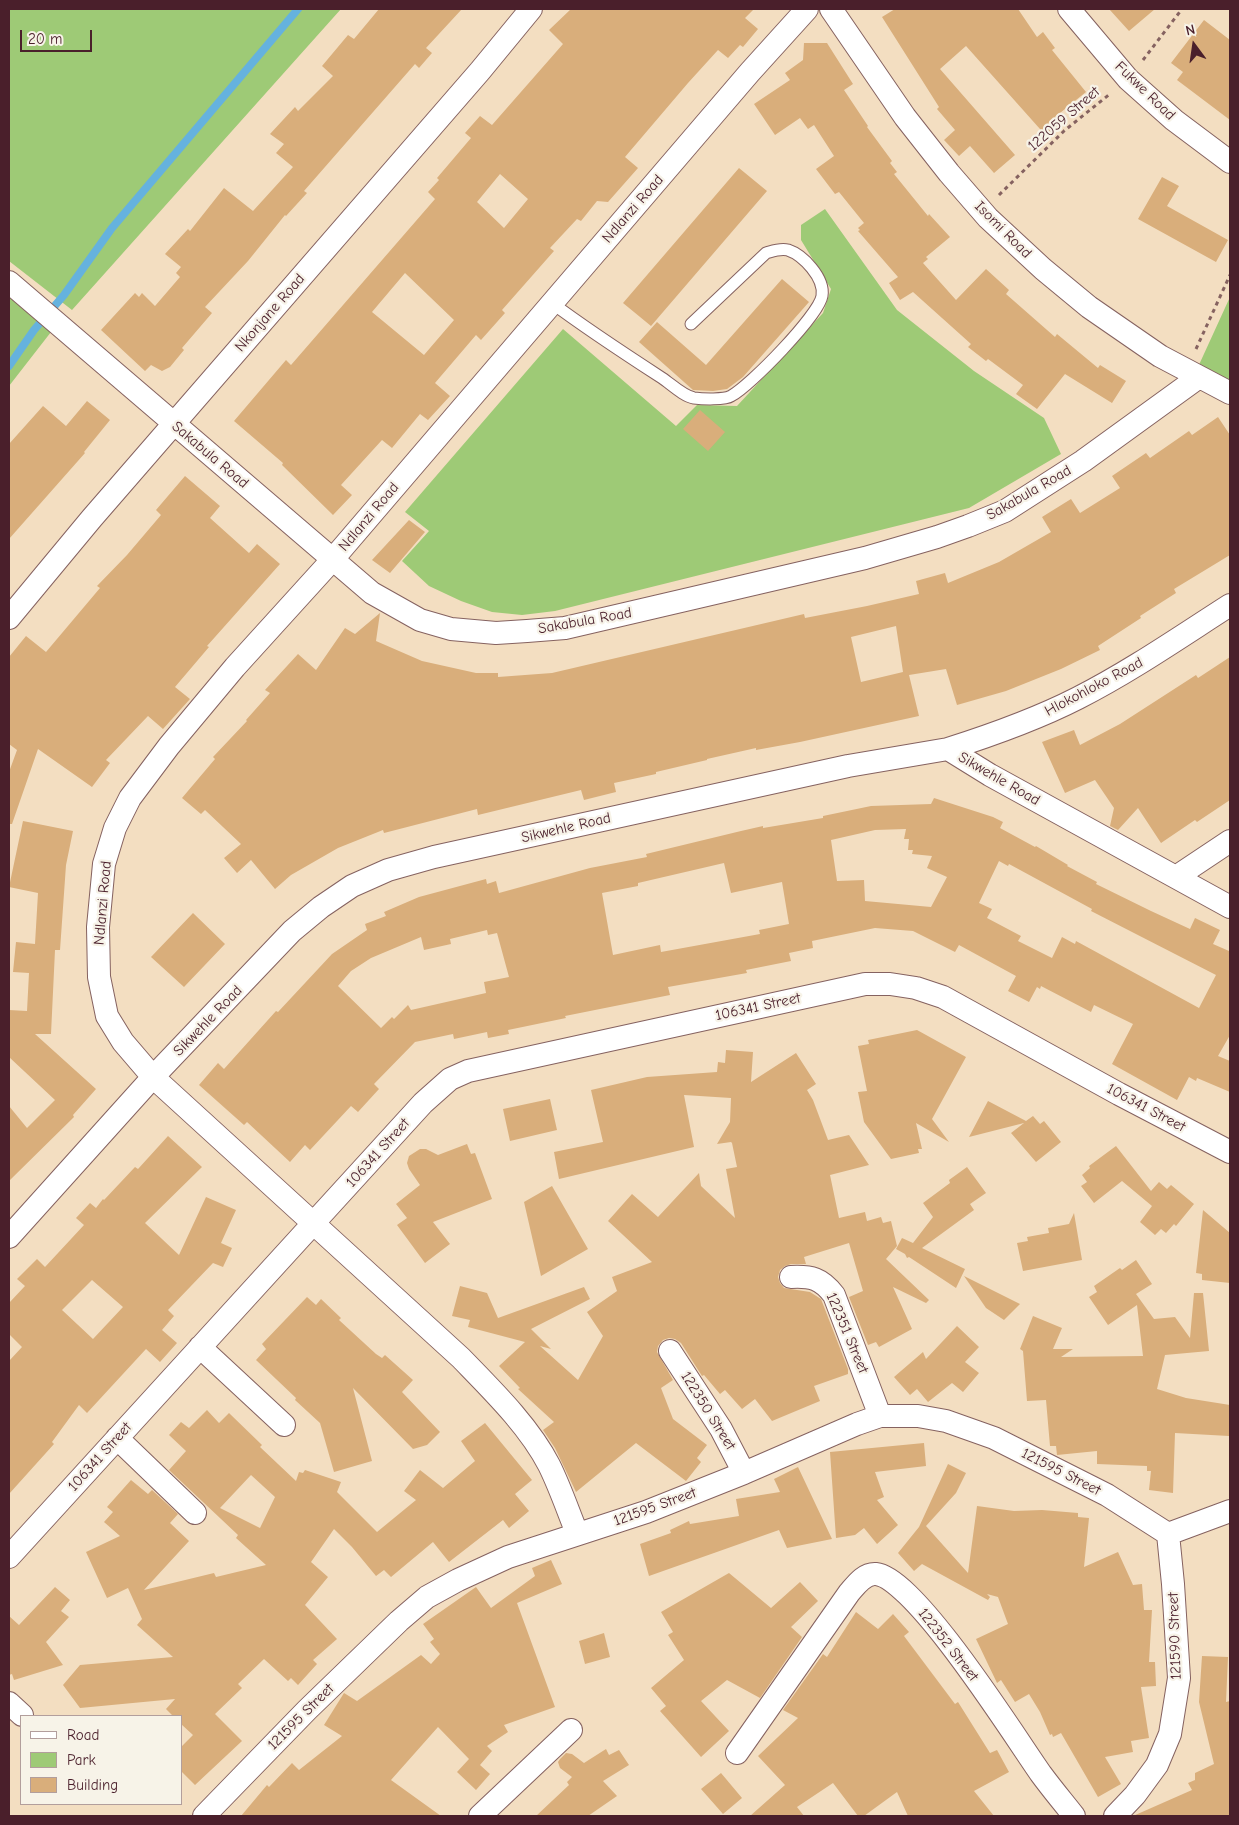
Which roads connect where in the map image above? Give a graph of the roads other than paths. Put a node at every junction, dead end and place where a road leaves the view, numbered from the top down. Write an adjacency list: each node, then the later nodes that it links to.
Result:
1 (531, 9): 11 (street, Nkonjane Road)
2 (807, 9): 7 (street, Ndlanzi Road)
3 (831, 9): 9 (street, Isomi Road)
4 (1069, 9): 5 (street, Fukwe Road)
5 (1230, 162)
6 (9, 282): 11 (street, Sakabula Road)
7 (552, 303): 8 (lane); 12 (street, Ndlanzi Road)
8 (691, 324)
9 (1193, 374): 10 (street, Isomi Road); 12 (street, Sakabula Road)
10 (1230, 393)
11 (174, 425): 12 (street, Sakabula Road); 14 (street, Nkonjane Road)
12 (334, 559): 19 (street, Ndlanzi Road)
13 (1230, 605): 15 (street, Hlokohloko Road)
14 (9, 618)
15 (948, 749): 17 (street, Sikwehle Road); 19 (street, Sikwehle Road)
16 (1230, 841): 17 (street)
17 (1176, 877): 18 (street, Sikwehle Road)
18 (1230, 908)
19 (153, 1077): 21 (street); 22 (street, Sikwehle Road)
20 (1230, 1152): 21 (street, 106341 Street)
21 (313, 1223): 24 (street, 106341 Street); 32 (street)
22 (9, 1237)
23 (791, 1277): 26 (street, 122351 Street)
24 (200, 1347): 27 (street); 28 (street, 106341 Street)
25 (670, 1351): 29 (street, 122350 Street)
26 (880, 1416): 29 (street, 121595 Street); 33 (street, 121595 Street)
27 (284, 1425)
28 (117, 1438): 31 (street); 34 (street, 106341 Street)
29 (744, 1473): 32 (street, 121595 Street)
30 (1230, 1511): 33 (street)
31 (195, 1513)
32 (577, 1533): 37 (street, 121595 Street)
33 (1168, 1534): 40 (street, 121590 Street)
34 (9, 1556)
35 (572, 1730): 38 (street)
36 (737, 1753): 39 (street, 122352 Street)
37 (204, 1816)
38 (480, 1816)
39 (1074, 1816)
40 (1114, 1816)

